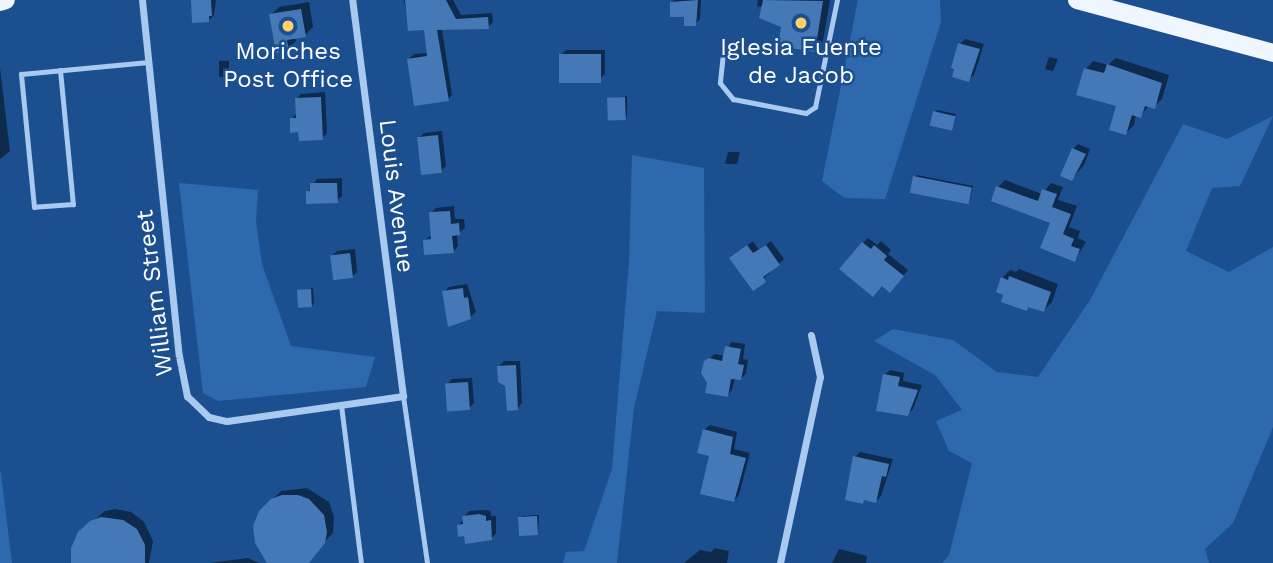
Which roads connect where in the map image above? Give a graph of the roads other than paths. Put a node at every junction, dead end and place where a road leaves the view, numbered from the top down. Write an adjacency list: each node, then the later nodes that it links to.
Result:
1 (6, 0): 6 (main road)
2 (142, 0): 9 (street, William Street)
3 (352, 0): 12 (street, Louis Avenue)
4 (837, 0): 7 (lane)
5 (1077, 0): 8 (main road)
6 (0, 2)
7 (723, 53)
8 (1273, 53)
9 (148, 62): 10 (lane); 13 (street, William Street)
10 (60, 70): 10 (lane)
11 (811, 335): 16 (street)
12 (403, 396): 13 (street, William Street); 15 (lane)
13 (341, 405): 14 (lane)
14 (361, 563)
15 (427, 563)
16 (780, 563)

